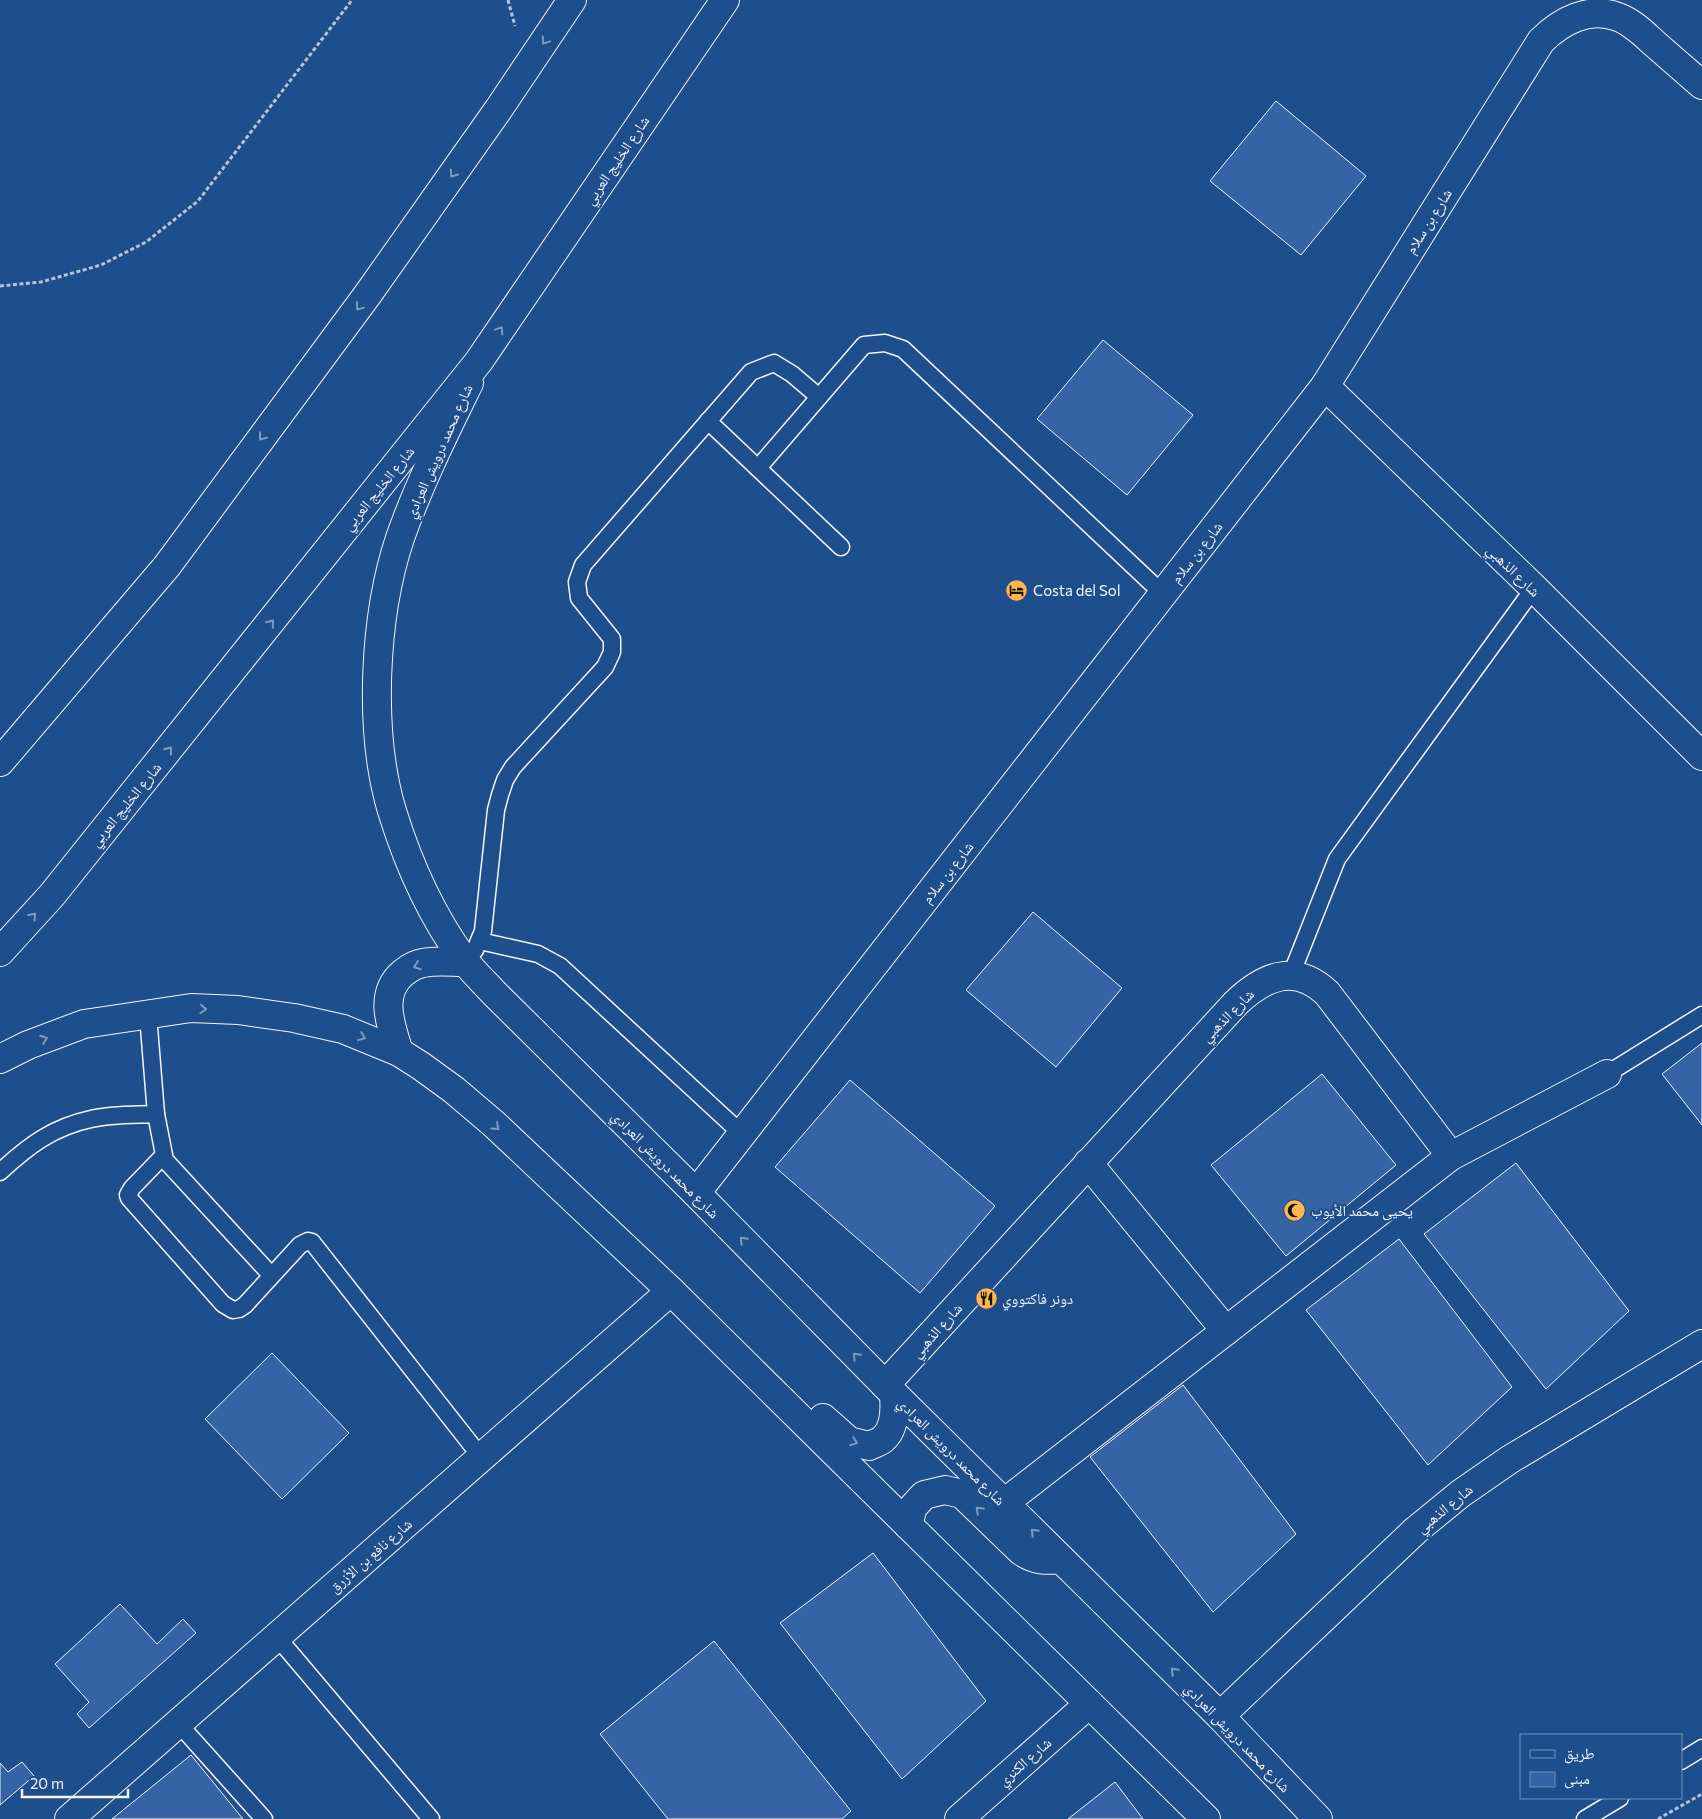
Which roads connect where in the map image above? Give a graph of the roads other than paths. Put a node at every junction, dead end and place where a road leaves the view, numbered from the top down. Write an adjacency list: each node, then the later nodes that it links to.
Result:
1 (572, 0): 14 (street, one-way to 14)
2 (725, 0): 5 (street, شارع الخليج العربي, one-way to 2)
3 (1599, 7): 4 (street, شارع بن سلام); 6 (street, شارع بن سلام)
4 (1702, 85)
5 (479, 361): 15 (street, شارع محمد درويش العرادي); 16 (street, شارع الخليج العربي, one-way to 5)
6 (1325, 386): 11 (street, شارع الذهبي); 12 (street, شارع بن سلام)
7 (819, 398): 8 (lane); 9 (lane); 12 (lane)
8 (708, 422): 9 (lane); 15 (lane)
9 (758, 468): 10 (lane)
10 (841, 547)
11 (1534, 588): 13 (street, شارع الذهبي); 17 (lane)
12 (1163, 594): 24 (street, شارع بن سلام)
13 (1702, 756)
14 (0, 762)
15 (472, 951): 20 (street, one-way to 20); 24 (lane); 29 (street, شارع محمد درويش العرادي)
16 (0, 952)
17 (1291, 975): 26 (street); 27 (street, شارع الذهبي)
18 (148, 1015): 20 (street, one-way to 20); 21 (street, one-way to 18); 23 (lane)
19 (1702, 1015): 22 (lane)
20 (398, 1052): 31 (street, one-way to 31)
21 (0, 1059)
22 (1607, 1074): 26 (street)
23 (156, 1114): 25 (lane); 28 (lane)
24 (742, 1134): 29 (street, شارع بن سلام)
25 (163, 1156): 30 (lane); 30 (lane)
26 (1452, 1156): 32 (street)
27 (1088, 1163): 32 (street); 35 (street, شارع الذهبي)
28 (0, 1172)
29 (696, 1193): 35 (street, شارع محمد درويش العرادي, one-way to 29)
30 (271, 1275): 36 (lane)
31 (672, 1291): 33 (street); 36 (street, شارع نافع بن الأزرق)
32 (1226, 1331): 37 (street)
33 (719, 1338): 35 (street, one-way to 35); 38 (street)
34 (1702, 1344): 42 (street, شارع الذهبي)
35 (889, 1390): 37 (street, شارع محمد درويش العرادي)
36 (482, 1457): 40 (street, شارع نافع بن الأزرق)
37 (1004, 1503): 39 (street, شارع محمد درويش العرادي, one-way to 37)
38 (908, 1525): 39 (street, one-way to 38); 41 (street)
39 (1061, 1559): 42 (street, شارع محمد درويش العرادي, one-way to 39)
40 (277, 1637): 43 (street, شارع نافع بن الأزرق); 49 (lane)
41 (1090, 1704): 50 (street, شارع الكنري); 51 (street)
42 (1220, 1716): 52 (street, شارع محمد درويش العرادي)
43 (178, 1723): 47 (street, شارع نافع بن الأزرق); 48 (lane)
44 (1702, 1748): 45 (lane)
45 (1682, 1759)
46 (1618, 1799): 53 (lane)
47 (69, 1819)
48 (264, 1819)
49 (430, 1819)
50 (959, 1819)
51 (1206, 1819)
52 (1318, 1819)
53 (1585, 1819)

